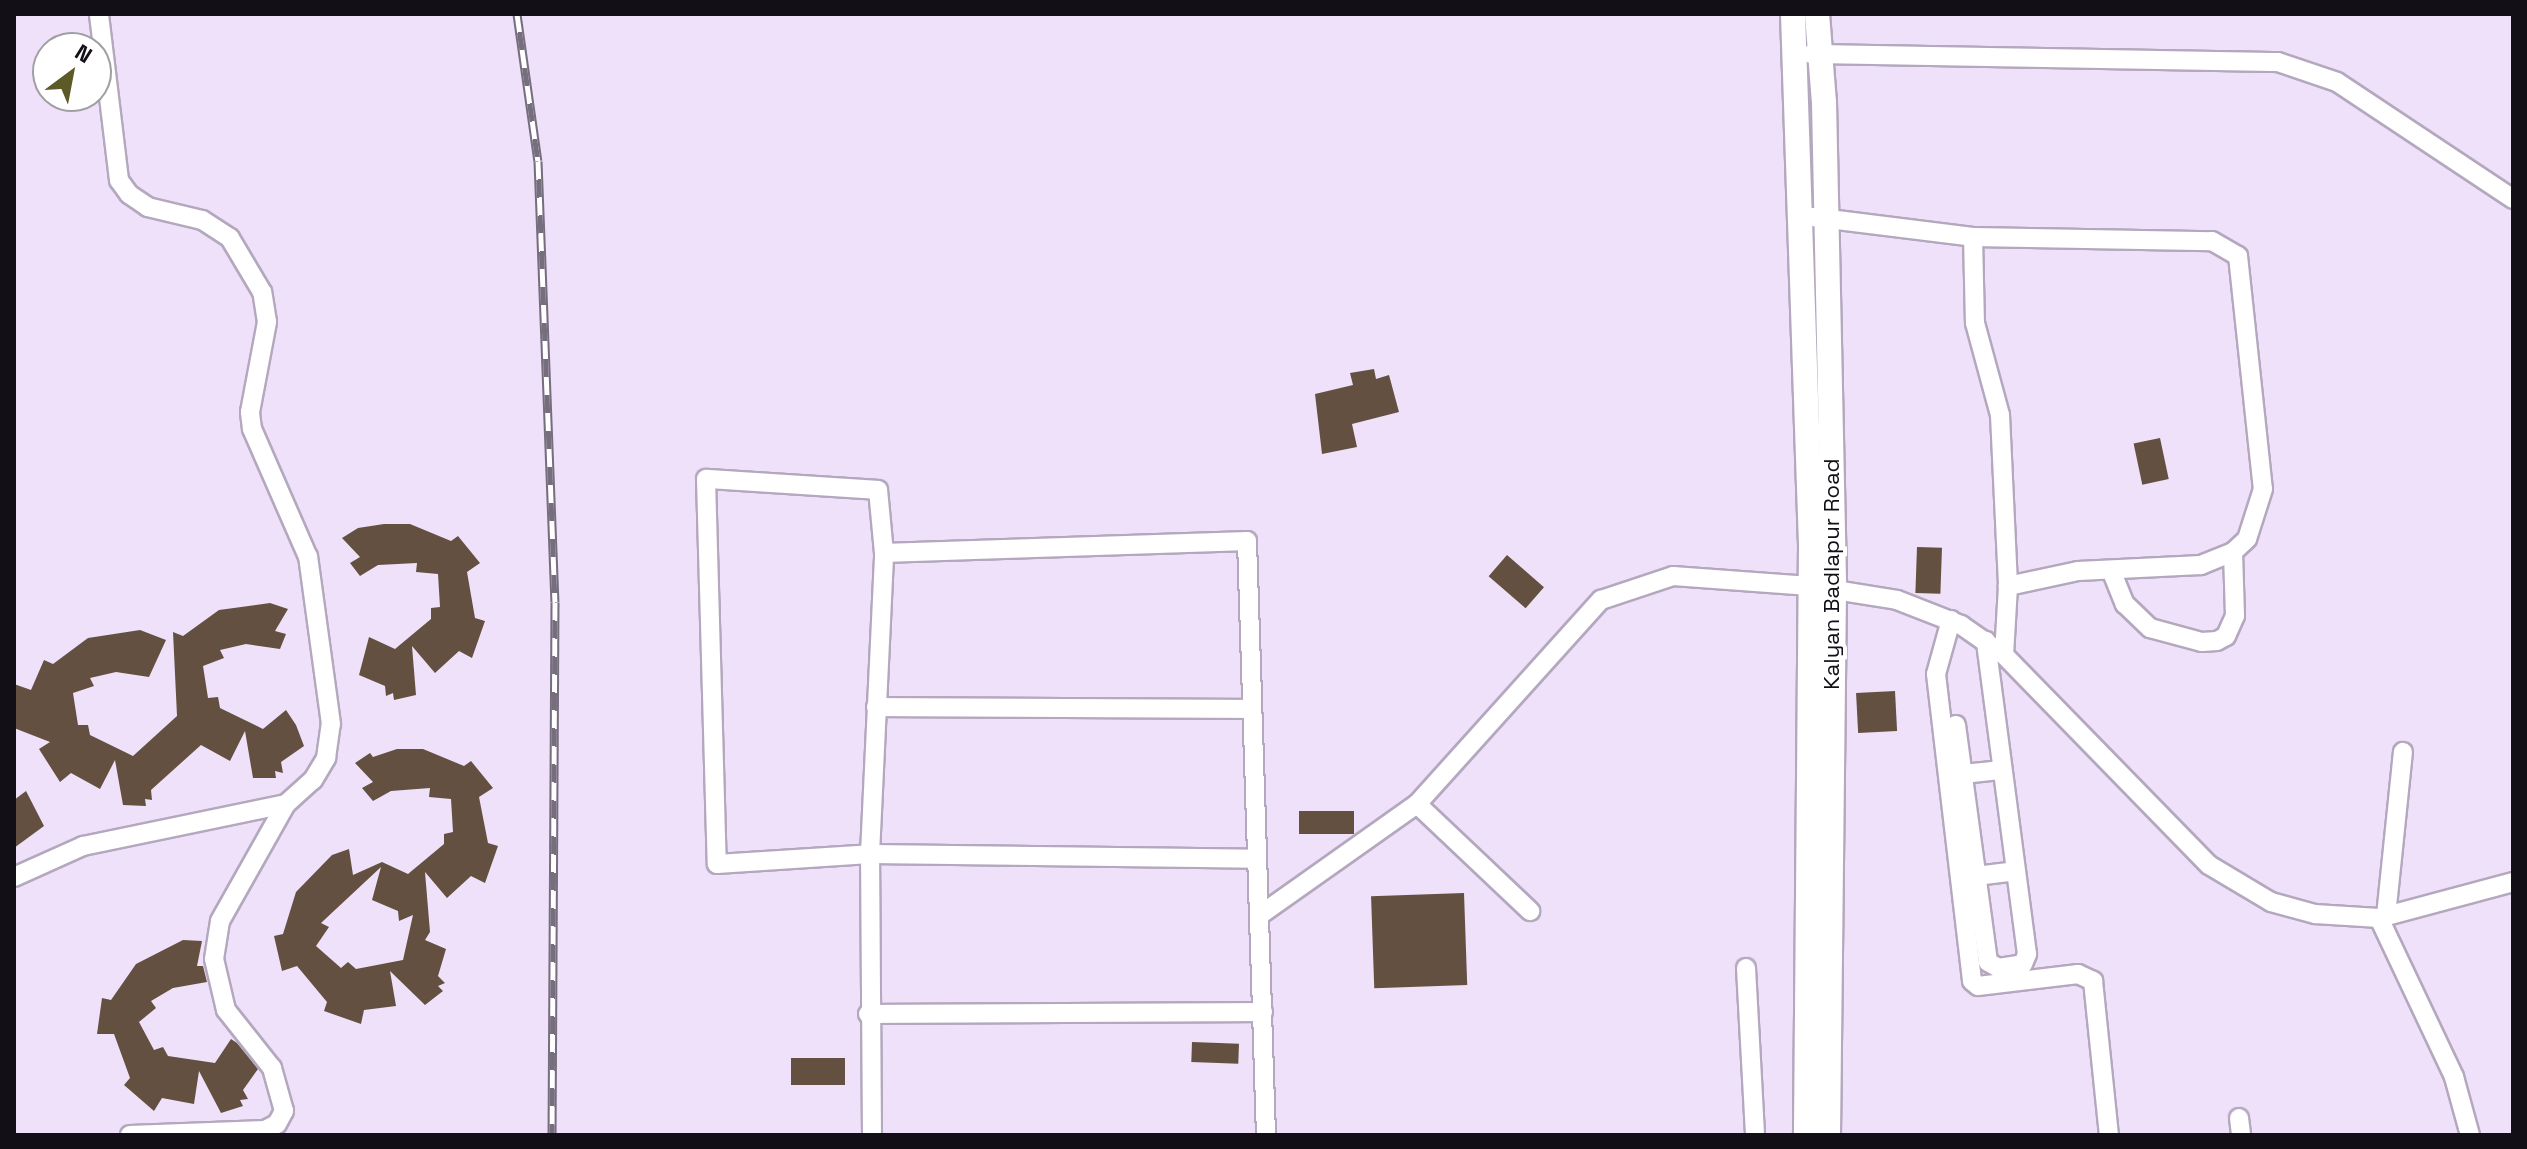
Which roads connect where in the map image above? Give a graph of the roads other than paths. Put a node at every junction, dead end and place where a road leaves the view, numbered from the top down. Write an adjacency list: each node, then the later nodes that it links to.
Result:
1 (99, 14): 23 (street)
2 (1793, 14): 4 (main road, Kalyan Badlapur Road)
3 (1817, 14): 5 (main road, Kalyan Badlapur Road)
4 (1796, 54): 5 (street); 7 (main road, Kalyan Badlapur Road)
5 (1821, 54): 6 (street); 7 (main road, Kalyan Badlapur Road)
6 (2513, 199)
7 (1815, 217): 8 (street); 13 (main road, Kalyan Badlapur Road)
8 (1973, 237): 9 (street); 12 (street)
9 (2233, 552): 11 (street); 11 (street)
10 (884, 553): 17 (street); 18 (street); 25 (street)
11 (2111, 570): 12 (street)
12 (2008, 586): 16 (street)
13 (1822, 588): 14 (street); 24 (street); 41 (main road, Kalyan Badlapur Road); 42 (main road, Kalyan Badlapur Road)
14 (1951, 620): 15 (street); 43 (street)
15 (1986, 641): 16 (street); 21 (street)
16 (2004, 655): 33 (street)
17 (876, 707): 18 (street); 25 (street)
18 (1252, 709): 26 (street)
19 (1956, 725): 22 (street)
20 (2403, 752): 33 (street)
21 (2000, 770): 22 (street); 27 (street)
22 (1963, 774): 28 (street)
23 (286, 804): 29 (street); 37 (street)
24 (1417, 804): 31 (street); 32 (street)
25 (870, 854): 26 (street); 36 (street)
26 (1257, 859): 32 (street)
27 (2015, 871): 28 (street); 28 (street)
28 (1976, 876)
29 (14, 877)
30 (2513, 882): 33 (street)
31 (1530, 911)
32 (1260, 915): 35 (street)
33 (2383, 917): 44 (street)
34 (1746, 968): 40 (street)
35 (1263, 1012): 36 (street); 39 (street)
36 (868, 1014): 38 (street)
37 (130, 1135)
38 (872, 1135)
39 (1266, 1135)
40 (1755, 1135)
41 (1806, 1135)
42 (1828, 1135)
43 (2109, 1135)
44 (2470, 1135)

